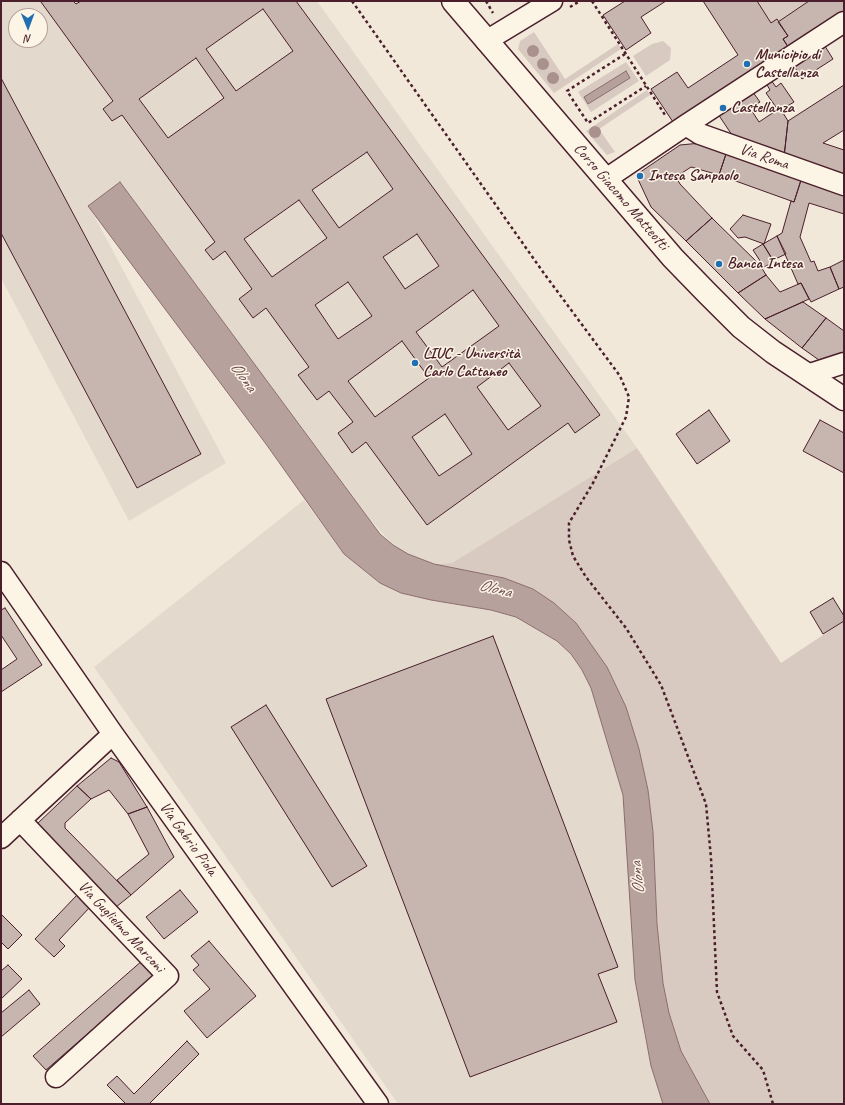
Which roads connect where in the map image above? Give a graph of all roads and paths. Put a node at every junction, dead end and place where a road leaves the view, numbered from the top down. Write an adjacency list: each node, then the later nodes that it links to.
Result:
1 (352, 1): 25 (path)
2 (453, 1): 9 (main road, Corso Giacomo Matteotti)
3 (486, 1): 7 (path)
4 (580, 1): 6 (path)
5 (592, 1): 10 (path)
6 (558, 6): 9 (street)
7 (494, 12)
8 (844, 22): 13 (street)
9 (486, 41): 14 (main road, Corso Giacomo Matteotti)
10 (626, 54): 11 (path); 11 (path)
11 (646, 86): 12 (path)
12 (649, 91)
13 (686, 125): 14 (street); 15 (street, Via Roma)
14 (606, 179): 17 (main road, Corso Giacomo Matteotti)
15 (844, 185)
16 (844, 364): 17 (street)
17 (807, 376): 18 (main road, Corso Giacomo Matteotti)
18 (844, 399)
19 (1, 572): 20 (street, Via Gabrio Piola)
20 (113, 734): 21 (street); 24 (street, Via Gabrio Piola)
21 (20, 820): 22 (street); 23 (street, Via Guglielmo Marconi)
22 (1, 838)
23 (56, 1077)
24 (378, 1104)
25 (773, 1104)

